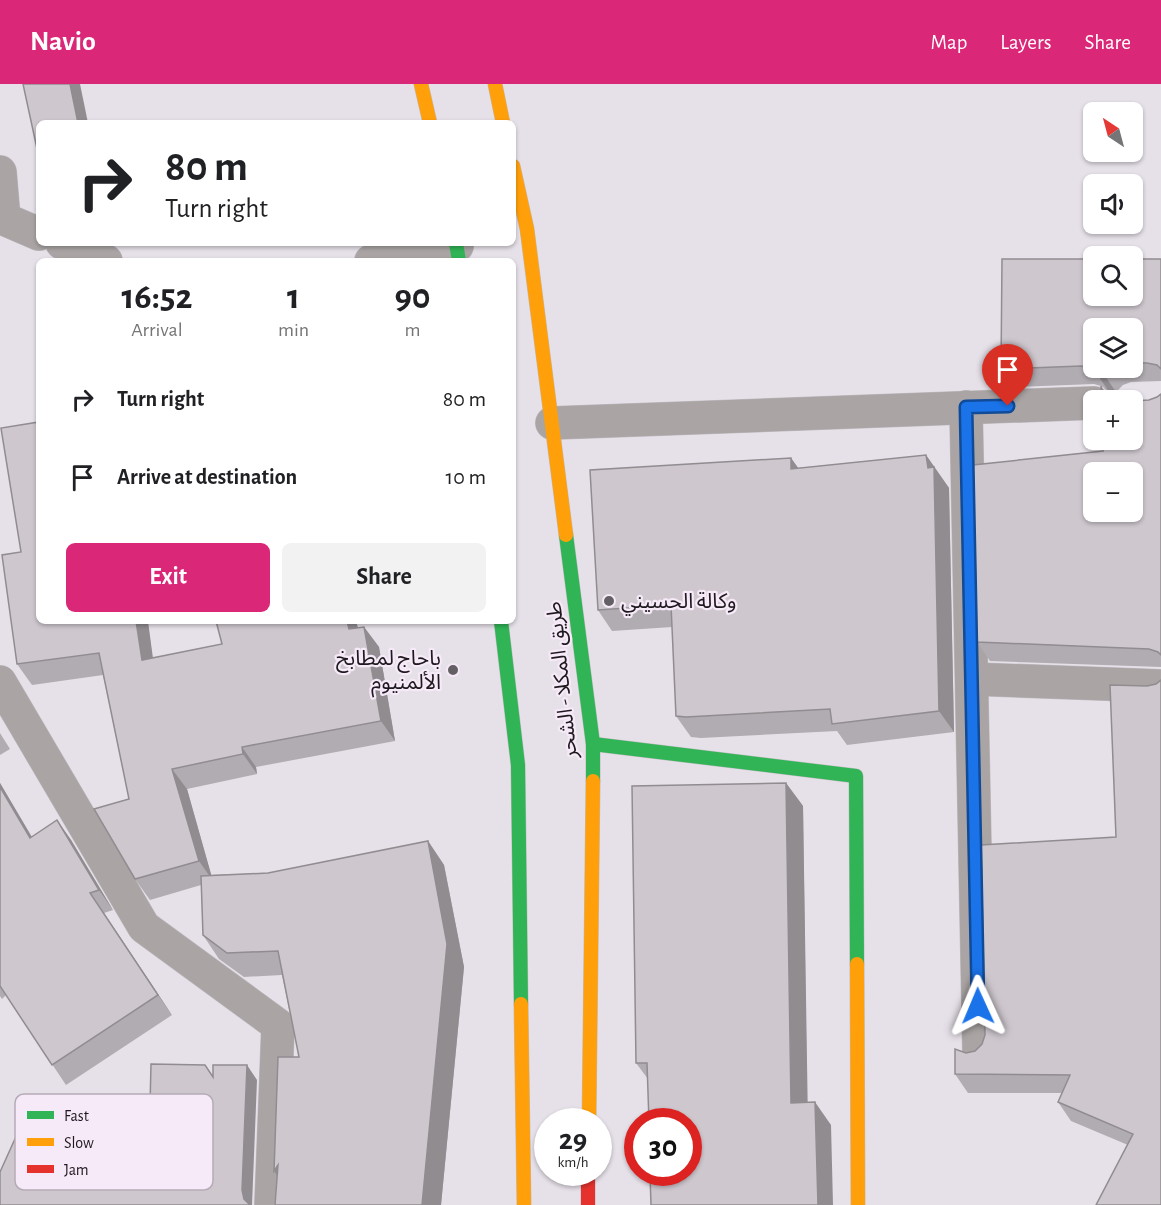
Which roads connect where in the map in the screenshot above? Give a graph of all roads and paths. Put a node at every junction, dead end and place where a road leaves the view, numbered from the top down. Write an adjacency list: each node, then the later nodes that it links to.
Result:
1 (421, 84): 3 (main road)
2 (495, 84): 4 (main road)
3 (429, 120)
4 (502, 120)
5 (0, 172): 9 (street)
6 (516, 180): 7 (main road, طريق المكلا - الشحر)
7 (527, 229): 8 (main road); 16 (main road, طريق المكلا - الشحر)
8 (516, 231)
9 (36, 233)
10 (69, 246): 12 (street)
11 (460, 248): 13 (street)
12 (99, 258)
13 (392, 258)
14 (1083, 402): 15 (street)
15 (966, 407): 16 (street); 18 (street)
16 (552, 423): 21 (main road, طريق المكلا - الشحر)
17 (501, 624): 26 (main road)
18 (972, 679): 20 (street); 22 (street)
19 (0, 682): 25 (street)
20 (1161, 686)
21 (593, 744): 23 (main road, طريق المكلا - الشحر); 28 (main road)
22 (979, 1053)
23 (589, 1108)
24 (588, 1186): 27 (main road)
25 (271, 1205)
26 (524, 1205)
27 (588, 1205)
28 (858, 1205)

